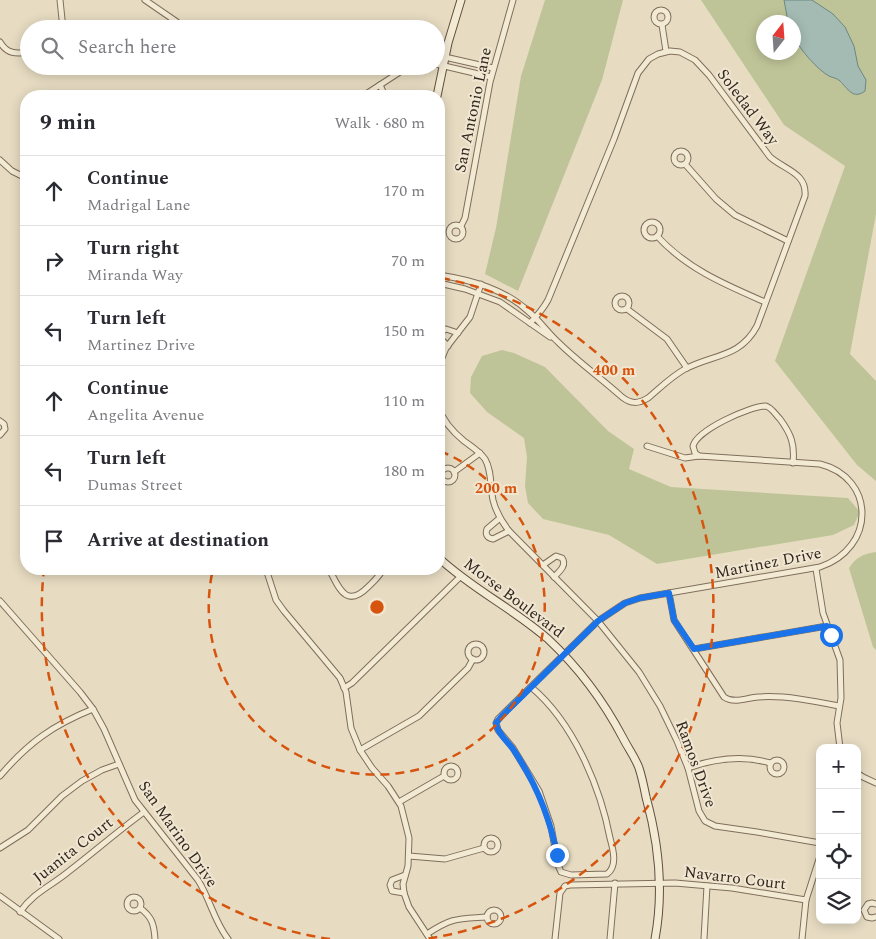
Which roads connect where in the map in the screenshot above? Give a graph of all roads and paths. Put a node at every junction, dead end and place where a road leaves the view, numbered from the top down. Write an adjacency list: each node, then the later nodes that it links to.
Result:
1 (60, 0): 5 (street)
2 (144, 0): 6 (street)
3 (461, 0): 11 (street)
4 (513, 0): 13 (street, San Antonio Lane)
5 (62, 20)
6 (174, 20)
7 (662, 25): 9 (street)
8 (0, 42): 10 (street)
9 (666, 51): 26 (street, Soledad Way); 33 (street)
10 (20, 53)
11 (446, 57): 13 (street)
12 (445, 65): 16 (street)
13 (493, 68): 16 (street, San Antonio Lane)
14 (395, 75): 17 (street)
15 (439, 75): 20 (street)
16 (491, 77): 24 (street, San Antonio Lane)
17 (380, 85): 18 (street); 19 (street)
18 (373, 90)
19 (382, 90)
20 (438, 90)
21 (0, 160): 23 (street)
22 (686, 164): 26 (street)
23 (20, 175)
24 (461, 226)
25 (657, 236): 31 (street)
26 (788, 241): 31 (street, Soledad Way)
27 (445, 275): 28 (street, Soledad Way)
28 (481, 284): 30 (street); 33 (street, Soledad Way)
29 (445, 285): 30 (street, Soledad Way)
30 (478, 293): 34 (street, Soledad Way); 36 (street)
31 (765, 302): 41 (street, Soledad Way)
32 (627, 309): 41 (street)
33 (535, 318): 34 (street); 38 (street, Soledad Way)
34 (530, 323): 38 (street, Soledad Way)
35 (445, 330): 36 (street)
36 (458, 333): 39 (street)
37 (445, 343): 39 (street)
38 (558, 343): 41 (street, Soledad Way)
39 (448, 346): 40 (street)
40 (445, 352)
41 (687, 368)
42 (445, 420): 46 (street, Ramos Drive)
43 (0, 421): 44 (street)
44 (0, 434)
45 (647, 446): 47 (street)
46 (480, 453): 49 (street); 51 (street, Ramos Drive)
47 (699, 456): 48 (street); 48 (street)
48 (793, 463): 50 (street)
49 (454, 472)
50 (866, 502)
51 (500, 518): 53 (street, Ramos Drive); 53 (street)
52 (866, 529): 56 (street, Martinez Drive)
53 (509, 531): 55 (street, Ramos Drive)
54 (445, 563): 60 (street, Morse Boulevard)
55 (543, 565): 61 (street, Ramos Drive); 61 (street)
56 (816, 568): 62 (street, Martinez Drive); 65 (street)
57 (268, 575): 70 (street)
58 (332, 575): 59 (street)
59 (378, 575)
60 (461, 576): 67 (street, Morse Boulevard); 70 (street)
61 (554, 577): 64 (street, Ramos Drive)
62 (669, 593): 64 (street, Martinez Drive); 66 (street)
63 (0, 601): 72 (street, San Marino Drive)
64 (598, 621): 67 (street, Martinez Drive); 77 (street, Ramos Drive)
65 (827, 626): 66 (street); 71 (street)
66 (694, 649): 71 (street)
67 (564, 655): 69 (street, Martinez Drive); 90 (street, Morse Boulevard)
68 (473, 659): 74 (street)
69 (531, 687): 69 (street, Martinez Drive)
70 (344, 688): 74 (street)
71 (839, 706): 73 (street)
72 (93, 709): 76 (street, San Marino Drive); 78 (street)
73 (840, 744)
74 (360, 750): 82 (street)
75 (770, 763): 77 (street)
76 (119, 764): 83 (street, San Marino Drive); 85 (street)
77 (688, 768): 84 (street, Ramos Drive)
78 (0, 776)
79 (444, 776): 82 (street)
80 (861, 777): 81 (street)
81 (876, 783)
82 (399, 802): 87 (street)
83 (144, 812): 98 (street, Juanita Court); 104 (street, San Marino Drive)
84 (816, 843)
85 (0, 848)
86 (484, 848): 87 (street)
87 (409, 856): 89 (street)
88 (816, 869): 95 (street)
89 (405, 875): 93 (street); 93 (street)
90 (661, 882): 91 (street, Navarro Court); 92 (street, Navarro Court); 107 (street, Morse Boulevard)
91 (615, 883): 105 (street, Navarro Court); 106 (street)
92 (707, 886): 95 (street, Navarro Court); 108 (street)
93 (404, 893): 101 (street)
94 (0, 896): 98 (street)
95 (806, 900): 109 (street)
96 (876, 904): 100 (street)
97 (140, 908): 103 (street)
98 (20, 912): 102 (street)
99 (487, 917): 101 (street)
100 (876, 917)
101 (429, 937)
102 (59, 939)
103 (155, 939)
104 (228, 939)
105 (555, 939)
106 (610, 939)
107 (656, 939)
108 (704, 939)
109 (802, 939)

